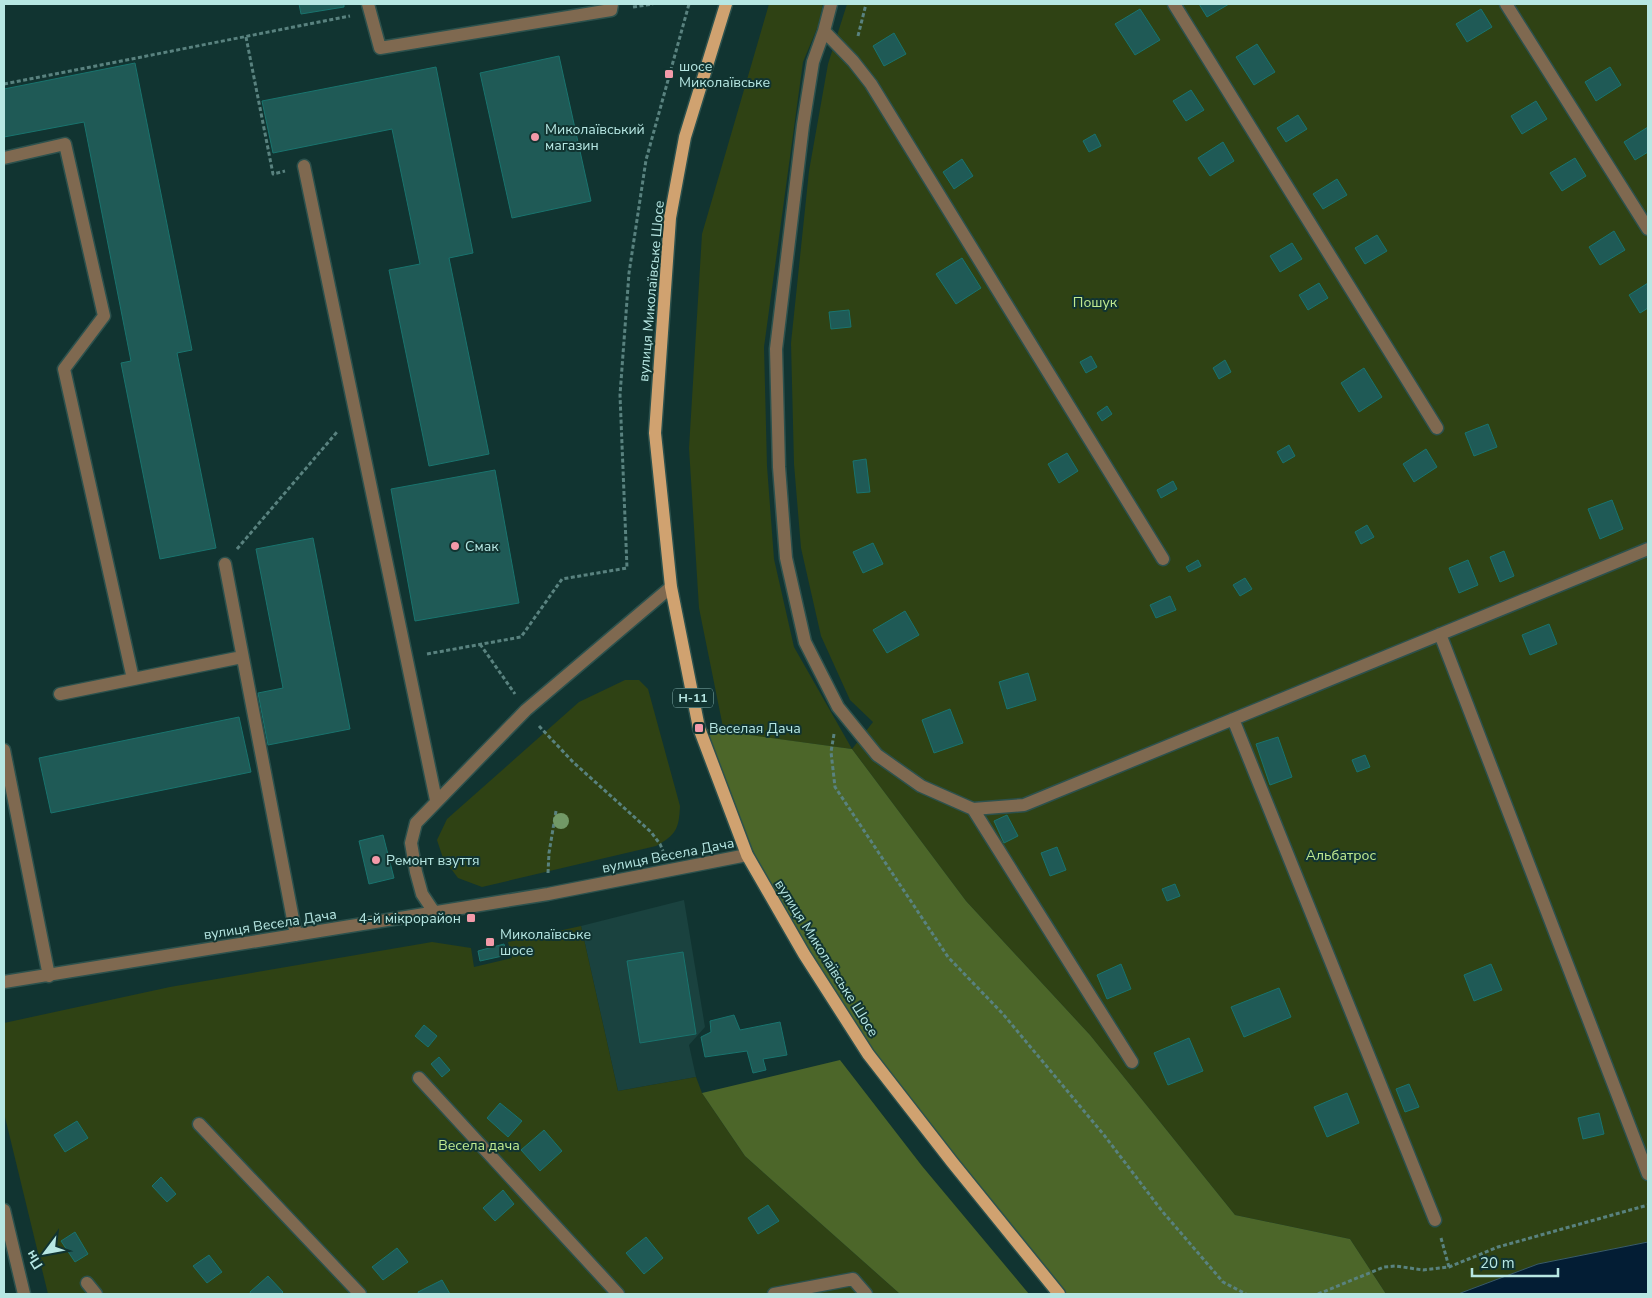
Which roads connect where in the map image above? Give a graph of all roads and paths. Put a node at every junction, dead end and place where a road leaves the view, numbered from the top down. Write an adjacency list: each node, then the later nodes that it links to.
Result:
1 (612, 4): 8 (street)
2 (688, 4): 23 (path)
3 (726, 4): 21 (main road, вулиця Миколаївське Шосе / Н-11)
4 (831, 4): 9 (street)
5 (866, 4): 11 (path)
6 (1174, 4): 17 (street)
7 (1506, 4): 15 (street)
8 (369, 8): 10 (path)
9 (824, 31): 11 (street); 28 (street)
10 (246, 37): 12 (path); 14 (path)
11 (853, 61): 19 (street)
12 (4, 84)
13 (4, 158): 26 (street)
14 (304, 166): 16 (street)
15 (1648, 229)
16 (355, 411): 20 (path); 25 (street)
17 (1437, 428)
18 (1648, 548): 22 (street)
19 (1163, 559)
20 (225, 564): 24 (street)
21 (671, 587): 29 (street); 35 (main road, вулиця Миколаївське Шосе / Н-11)
22 (1440, 634): 30 (street); 45 (street)
23 (480, 644): 25 (path); 29 (path)
24 (242, 656): 26 (street); 39 (street)
25 (407, 658): 32 (street)
26 (133, 679): 27 (street)
27 (60, 694)
28 (838, 707): 33 (street); 58 (path)
29 (526, 710): 32 (street); 36 (path)
30 (1233, 720): 33 (street); 48 (street)
31 (4, 750): 40 (street)
32 (436, 800): 38 (street)
33 (973, 809): 42 (street)
34 (556, 811): 37 (path)
35 (747, 855): 36 (street, вулиця Весела Дача); 57 (main road, вулиця Миколаївське Шосе / Н-11)
36 (671, 870): 37 (street, вулиця Весела Дача)
37 (548, 894): 38 (street, вулиця Весела Дача)
38 (434, 912): 39 (street, вулиця Весела Дача)
39 (296, 935): 40 (street, вулиця Весела Дача)
40 (49, 976): 41 (street, вулиця Весела Дача)
41 (4, 982)
42 (1132, 1062)
43 (419, 1078): 54 (street)
44 (199, 1124): 53 (street)
45 (1648, 1174)
46 (1648, 1205): 49 (path)
47 (4, 1210): 51 (street)
48 (1435, 1220): 49 (path)
49 (1449, 1266): 59 (path)
50 (87, 1284): 52 (street)
51 (24, 1294)
52 (96, 1294)
53 (360, 1294)
54 (618, 1294)
55 (774, 1294): 56 (street)
56 (866, 1294)
57 (1059, 1294)
58 (1246, 1294)
59 (1318, 1294)

